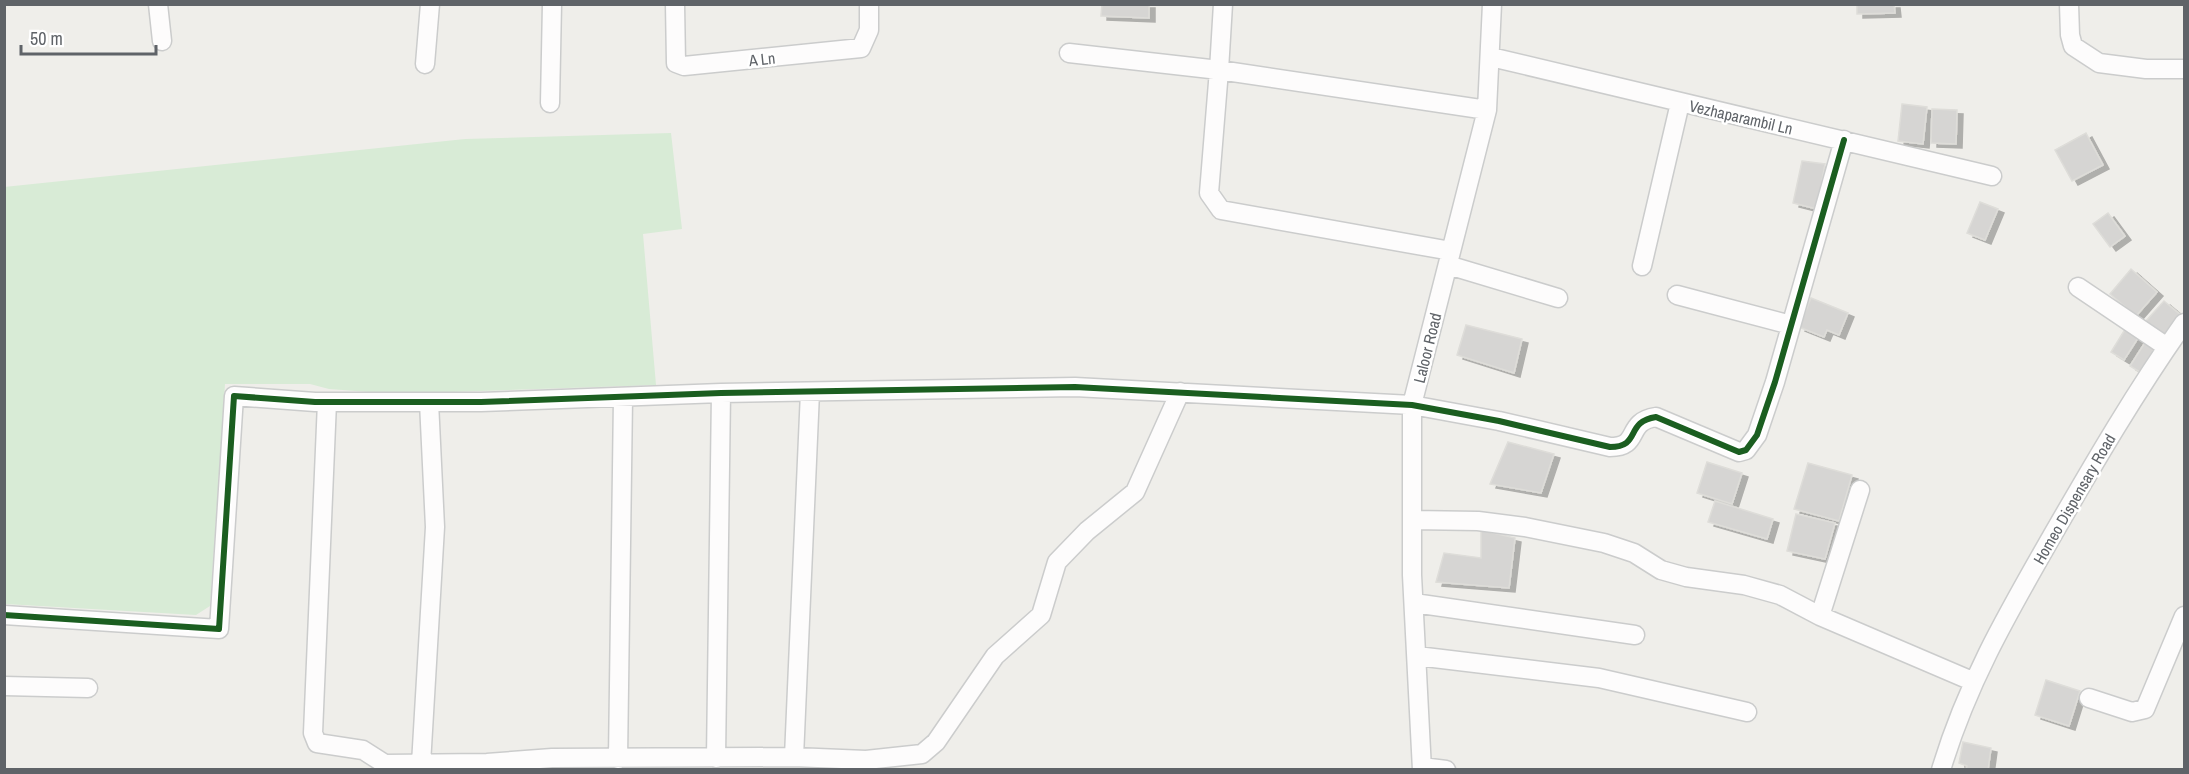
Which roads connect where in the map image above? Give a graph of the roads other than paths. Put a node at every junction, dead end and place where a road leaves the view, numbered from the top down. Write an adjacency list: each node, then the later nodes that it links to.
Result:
1 (158, 4): 9 (street)
2 (430, 4): 12 (street)
3 (552, 4): 15 (street)
4 (675, 4): 5 (street, A Ln)
5 (869, 4)
6 (1223, 4): 14 (street)
7 (1492, 4): 11 (street, Laloor Road)
8 (2069, 4): 13 (street)
9 (162, 41)
10 (1069, 53): 14 (street)
11 (1491, 57): 16 (street, Vezhaparambil Ln); 17 (street, Laloor Road)
12 (425, 64)
13 (2184, 69)
14 (1219, 70): 17 (street); 20 (street)
15 (550, 103)
16 (1680, 103): 18 (street, Vezhaparambil Ln); 21 (street)
17 (1487, 110): 20 (street, Laloor Road)
18 (1844, 140): 19 (street, Vezhaparambil Ln); 26 (street)
19 (1992, 176)
20 (1450, 258): 24 (street); 34 (street, Laloor Road)
21 (1642, 266)
22 (2078, 288): 27 (street)
23 (1677, 295): 26 (street)
24 (1558, 298)
25 (2184, 323): 27 (street, Homeo Dispensary Road)
26 (1791, 325): 34 (street)
27 (2167, 347): 43 (street, Homeo Dispensary Road)
28 (810, 392): 29 (street); 30 (street); 50 (street)
29 (1180, 392): 34 (street); 52 (street)
30 (721, 393): 31 (street); 48 (street)
31 (623, 398): 33 (street); 49 (street)
32 (327, 402): 33 (street); 38 (street); 53 (street)
33 (429, 402): 51 (street)
34 (1412, 405): 36 (street, Laloor Road)
35 (1860, 490): 39 (street)
36 (1412, 520): 37 (street, Laloor Road); 39 (street)
37 (1414, 603): 41 (street); 42 (street, Laloor Road)
38 (4, 615)
39 (1820, 616): 43 (street)
40 (2184, 616): 46 (street)
41 (1635, 635)
42 (1417, 656): 47 (street); 54 (street, Laloor Road)
43 (1972, 681): 56 (street, Homeo Dispensary Road)
44 (4, 686): 45 (street)
45 (88, 688)
46 (2089, 698)
47 (1747, 712)
48 (716, 758): 49 (street); 50 (street)
49 (618, 759): 51 (street)
50 (782, 762): 52 (street)
51 (421, 764): 53 (street)
52 (866, 765)
53 (385, 767)
54 (1422, 768): 55 (street)
55 (1446, 770)
56 (1941, 770)

